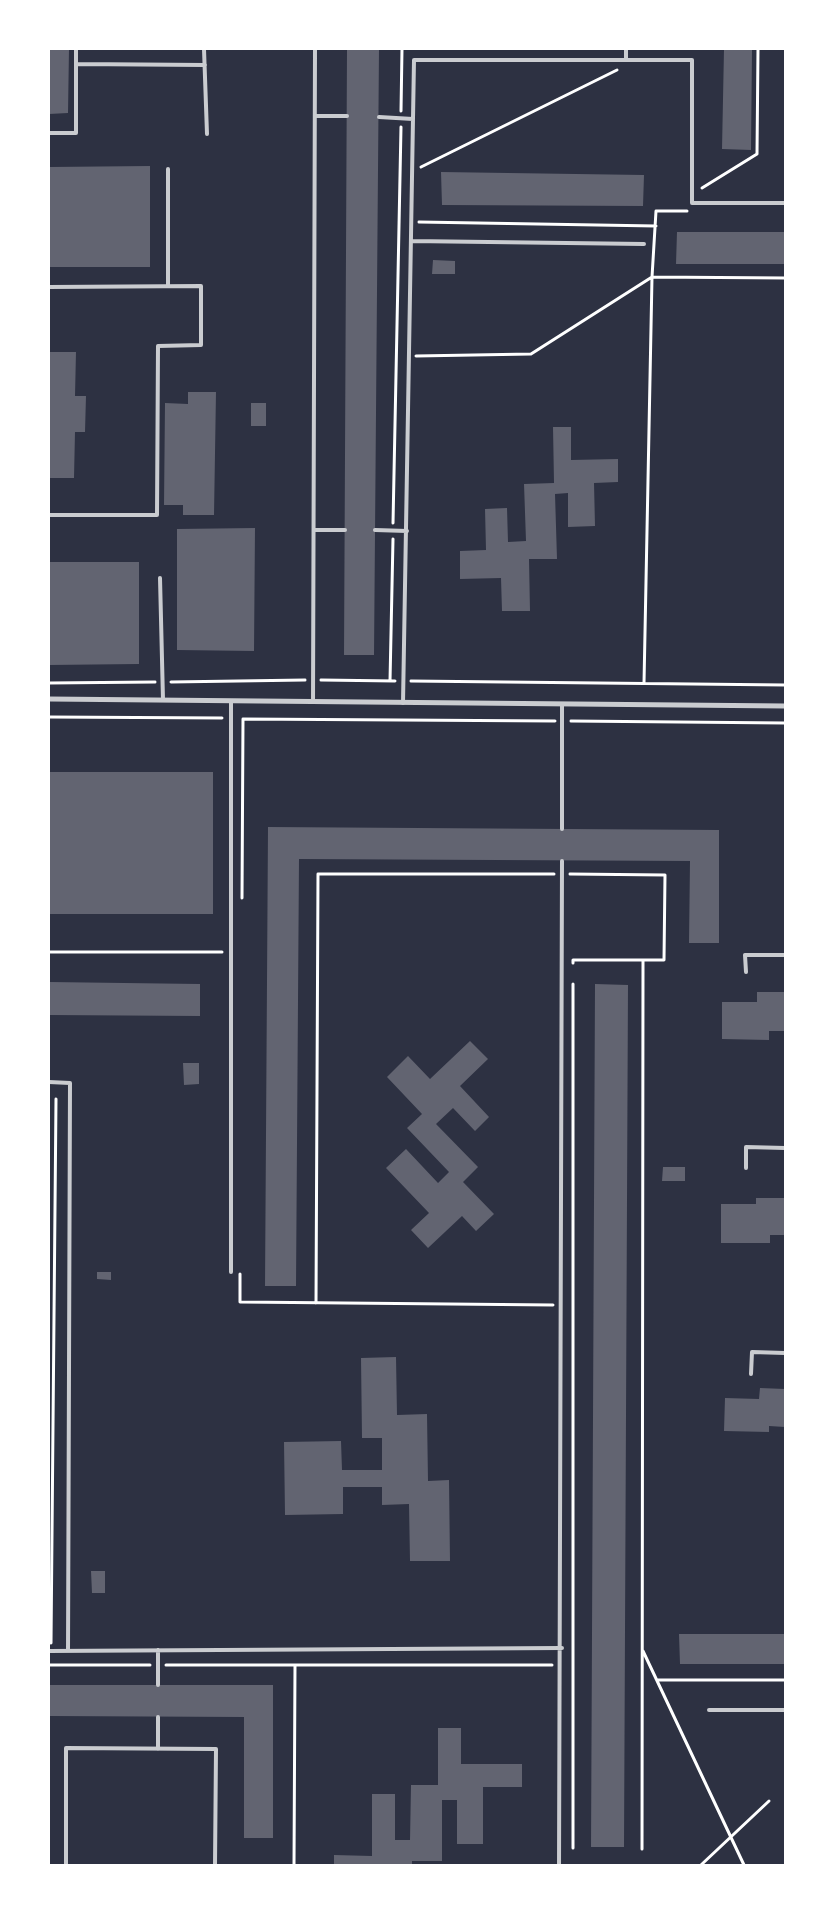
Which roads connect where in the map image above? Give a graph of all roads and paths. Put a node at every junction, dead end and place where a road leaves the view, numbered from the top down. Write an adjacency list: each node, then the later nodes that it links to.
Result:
1 (76, 49): 9 (lane)
2 (204, 49): 10 (lane)
3 (315, 49): 11 (lane)
4 (402, 49): 14 (path)
5 (626, 49): 8 (lane)
6 (758, 49): 21 (path)
7 (619, 60): 8 (lane); 15 (lane); 19 (path)
8 (626, 60): 22 (lane)
9 (76, 64): 10 (lane); 16 (lane)
10 (205, 65): 17 (lane)
11 (315, 116): 12 (lane); 36 (lane)
12 (347, 116)
13 (379, 117): 14 (lane)
14 (401, 118): 15 (lane); 20 (path)
15 (413, 119): 19 (lane)
16 (49, 133)
17 (207, 134)
18 (168, 168): 31 (lane)
19 (412, 170): 20 (path); 25 (lane)
20 (400, 177): 24 (path)
21 (702, 188)
22 (785, 203)
23 (693, 211): 26 (path)
24 (399, 222): 25 (path); 33 (path)
25 (412, 222): 26 (path); 27 (lane)
26 (656, 226): 29 (path)
27 (411, 241): 28 (lane); 34 (lane)
28 (644, 244)
29 (652, 277): 30 (path); 34 (path); 48 (path)
30 (785, 278)
31 (168, 286): 32 (lane); 35 (lane)
32 (49, 287)
33 (396, 356): 34 (path); 39 (path)
34 (410, 356): 40 (lane)
35 (49, 515)
36 (314, 530): 37 (lane); 42 (lane)
37 (345, 530)
38 (375, 530): 39 (lane)
39 (393, 531): 40 (lane); 43 (path)
40 (407, 531): 44 (lane)
41 (160, 578): 51 (lane)
42 (313, 680): 43 (path); 46 (path); 53 (lane)
43 (390, 681): 44 (path)
44 (403, 681): 48 (path); 54 (lane)
45 (156, 682): 47 (path)
46 (166, 682)
47 (49, 683)
48 (644, 683): 49 (path)
49 (785, 685)
50 (49, 699): 51 (street)
51 (163, 700): 52 (street)
52 (232, 701): 53 (street); 58 (lane)
53 (313, 702): 54 (street)
54 (403, 703): 55 (street)
55 (562, 704): 56 (street); 59 (lane)
56 (785, 706)
57 (49, 717): 58 (path)
58 (231, 718): 59 (path); 75 (lane)
59 (562, 721): 60 (path); 61 (lane)
60 (785, 722)
61 (562, 829)
62 (562, 861): 63 (lane)
63 (562, 874): 67 (path); 77 (path); 78 (lane)
64 (49, 952): 65 (path)
65 (223, 952)
66 (785, 955): 69 (lane)
67 (643, 960): 68 (path); 84 (path)
68 (573, 970)
69 (746, 972)
70 (573, 980): 79 (path)
71 (49, 1082): 86 (lane)
72 (56, 1099): 85 (path)
73 (785, 1148): 74 (lane)
74 (746, 1168)
75 (231, 1272)
76 (240, 1302): 77 (path)
77 (316, 1302): 78 (path)
78 (562, 1305): 79 (path); 82 (lane)
79 (573, 1305): 91 (path)
80 (785, 1353): 81 (lane)
81 (751, 1374)
82 (562, 1648): 83 (lane); 90 (lane)
83 (158, 1650): 86 (lane); 88 (lane)
84 (642, 1650): 92 (path); 102 (path)
85 (50, 1651): 86 (lane)
86 (68, 1651)
87 (49, 1665): 88 (path)
88 (158, 1665): 89 (path); 94 (lane)
89 (295, 1665): 90 (path); 105 (path)
90 (562, 1665): 91 (path); 106 (lane)
91 (573, 1665): 101 (path)
92 (658, 1680): 93 (path); 100 (path)
93 (785, 1680)
94 (158, 1685)
95 (709, 1710): 96 (lane)
96 (785, 1710)
97 (158, 1717): 98 (lane)
98 (158, 1749): 103 (lane); 104 (lane)
99 (769, 1801): 100 (path)
100 (731, 1837): 107 (path); 108 (path)
101 (573, 1848)
102 (642, 1848)
103 (66, 1865)
104 (216, 1865)
105 (294, 1865)
106 (559, 1865)
107 (701, 1865)
108 (744, 1865)

